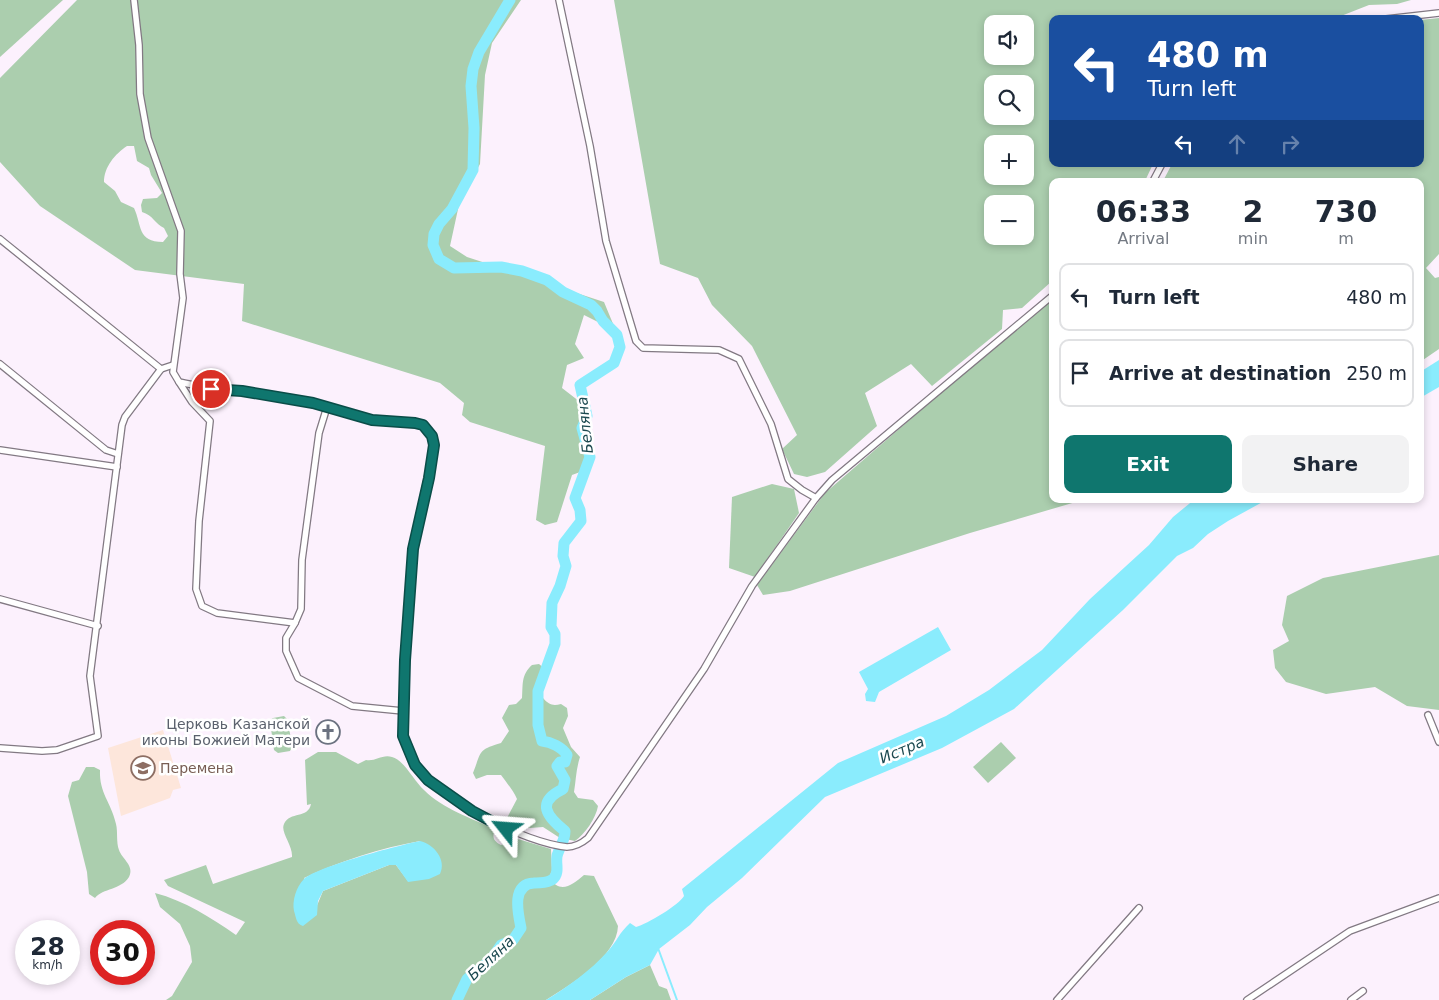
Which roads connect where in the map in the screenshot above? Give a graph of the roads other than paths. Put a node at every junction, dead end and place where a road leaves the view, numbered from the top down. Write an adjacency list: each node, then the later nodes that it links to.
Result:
1 (134, 0): 10 (street)
2 (560, 0): 17 (street)
3 (1439, 13): 4 (street)
4 (1421, 15)
5 (1160, 167): 6 (street)
6 (1154, 178)
7 (0, 239): 11 (street)
8 (1049, 299): 17 (street)
9 (0, 364): 15 (street)
10 (173, 365): 11 (street); 12 (street)
11 (161, 369): 15 (street)
12 (179, 382): 13 (street); 19 (street)
13 (327, 406): 19 (street); 21 (street)
14 (0, 450): 16 (street)
15 (118, 454): 16 (street)
16 (117, 467): 20 (street)
17 (816, 498): 21 (street)
18 (0, 599): 20 (street)
19 (295, 623): 21 (street)
20 (98, 626): 24 (street)
21 (403, 711)
22 (1428, 715): 23 (street)
23 (1439, 742)
24 (0, 748)
25 (1439, 898): 29 (street)
26 (1139, 908): 28 (street)
27 (1363, 991): 30 (street)
28 (1057, 1000)
29 (1248, 1000)
30 (1351, 1000)

